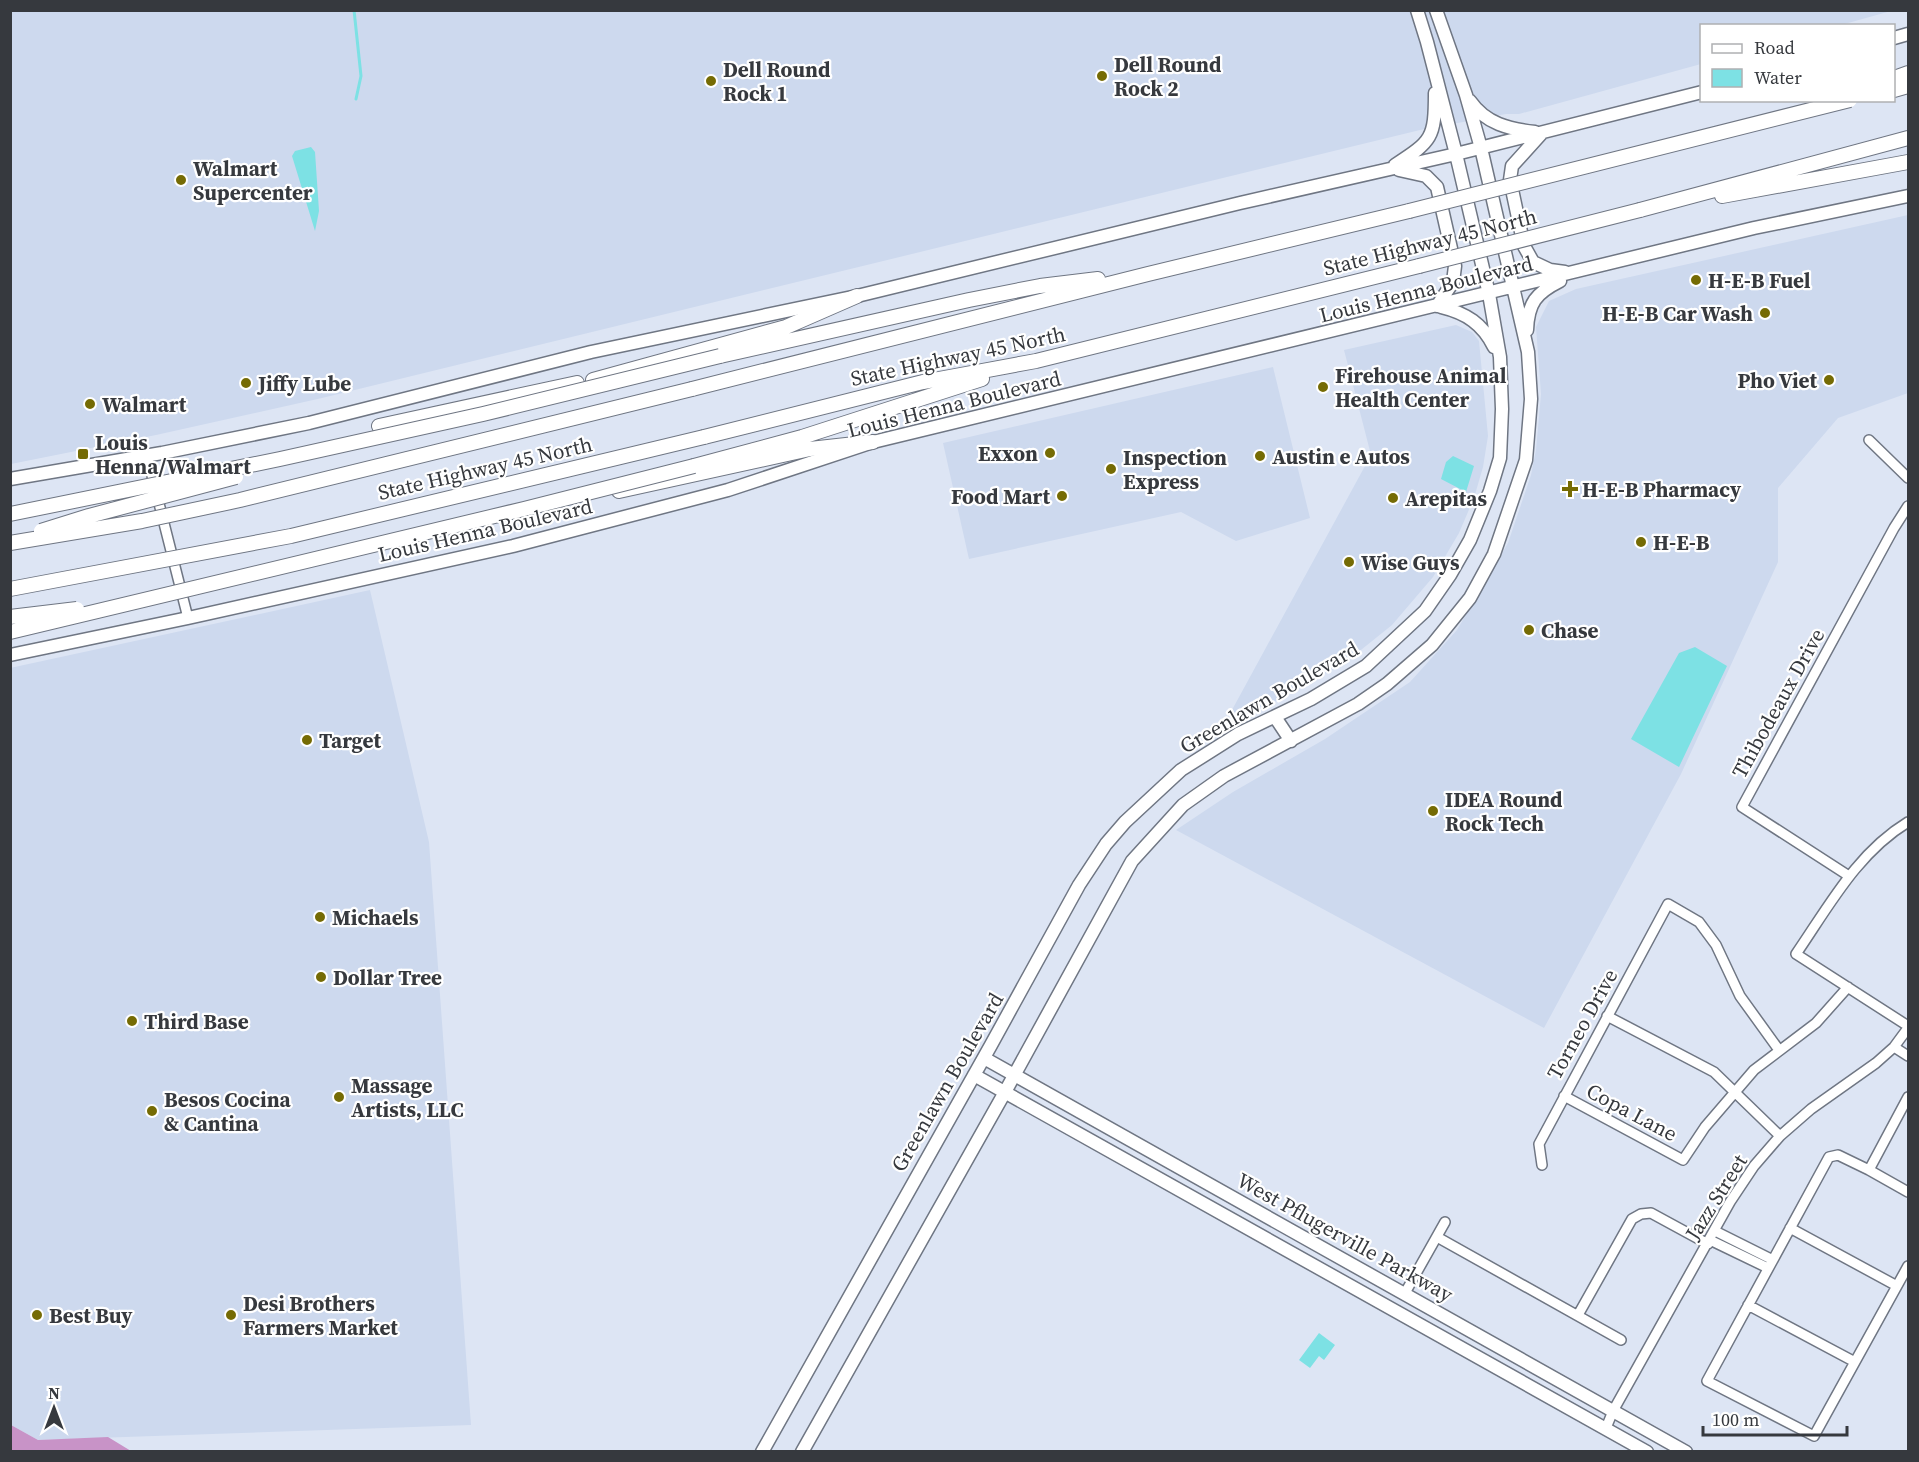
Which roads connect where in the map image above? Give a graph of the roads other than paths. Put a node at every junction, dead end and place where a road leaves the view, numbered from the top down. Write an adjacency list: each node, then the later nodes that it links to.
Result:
1 (1417, 10): 3 (main road, Greenlawn Boulevard)
2 (1436, 10): 5 (main road)
3 (1435, 77): 12 (main road, Greenlawn Boulevard); 14 (main road)
4 (1700, 92): 9 (main road)
5 (1466, 95): 9 (main road); 11 (main road)
6 (1818, 102): 8 (highway, bridge)
7 (1842, 102): 8 (highway, State Highway 45 North, bridge)
8 (1736, 129): 18 (highway, State Highway 45 North, bridge)
9 (1542, 133): 11 (main road); 17 (main road)
10 (1908, 138): 16 (highway, State Highway 45 North)
11 (1481, 148): 12 (main road); 19 (main road)
12 (1456, 154): 14 (main road); 20 (main road, Greenlawn Boulevard)
13 (1908, 162): 16 (highway)
14 (1389, 169): 21 (main road); 22 (main road)
15 (1908, 196): 17 (main road, Louis Henna Boulevard)
16 (1640, 210): 25 (highway, State Highway 45 North, bridge)
17 (1574, 273): 19 (main road, Louis Henna Boulevard); 23 (main road)
18 (1148, 274): 36 (highway, bridge); 37 (highway, State Highway 45 North, bridge)
19 (1513, 288): 20 (main road, Louis Henna Boulevard); 23 (main road)
20 (1489, 294): 22 (main road, Louis Henna Boulevard); 24 (main road, Greenlawn Boulevard)
21 (857, 296): 26 (highway); 30 (main road)
22 (1437, 306): 24 (main road); 29 (main road, Louis Henna Boulevard)
23 (1528, 352): 44 (main road)
24 (1500, 357): 43 (main road, Greenlawn Boulevard)
25 (1036, 362): 38 (highway, State Highway 45 North, bridge); 41 (highway, bridge)
26 (593, 380)
27 (577, 383): 37 (highway, bridge)
28 (1869, 440): 31 (street)
29 (873, 442): 33 (highway); 40 (main road, Louis Henna Boulevard)
30 (147, 456): 32 (main road); 40 (street)
31 (1908, 478)
32 (10, 479)
33 (567, 503)
34 (552, 506): 39 (highway, bridge)
35 (1908, 506): 46 (street, Thibodeaux Drive)
36 (10, 514)
37 (10, 542)
38 (10, 589)
39 (10, 617)
40 (188, 618): 42 (main road, Louis Henna Boulevard)
41 (10, 632)
42 (10, 655)
43 (1275, 717): 44 (main road); 53 (main road, Greenlawn Boulevard)
44 (1290, 741): 54 (main road)
45 (1908, 822): 46 (street)
46 (1849, 876): 47 (street)
47 (1848, 987): 49 (street); 51 (street)
48 (1607, 1016): 51 (street, Torneo Drive); 56 (street); 58 (street, Torneo Drive)
49 (1908, 1027): 50 (street, Jazz Street)
50 (1894, 1047): 52 (street); 60 (street, Jazz Street)
51 (1779, 1050): 56 (street)
52 (1908, 1056)
53 (984, 1058): 54 (main road, West Pflugerville Parkway); 55 (main road, Greenlawn Boulevard)
54 (1014, 1074): 57 (main road); 68 (main road, West Pflugerville Parkway)
55 (974, 1075): 57 (main road, West Pflugerville Parkway); 80 (main road, Greenlawn Boulevard)
56 (1734, 1091): 58 (street, Copa Lane); 60 (street)
57 (1005, 1092): 69 (main road, West Pflugerville Parkway); 81 (main road)
58 (1564, 1096): 61 (street, Torneo Drive)
59 (1908, 1097): 62 (street)
60 (1780, 1136): 67 (street, Jazz Street)
61 (1542, 1165)
62 (1869, 1170): 63 (street); 65 (street)
63 (1908, 1192)
64 (1445, 1222): 66 (street)
65 (1790, 1228): 70 (street); 72 (street)
66 (1437, 1237): 73 (street); 75 (street)
67 (1711, 1239): 70 (street); 75 (street); 78 (street, Jazz Street)
68 (1312, 1241): 69 (main road); 73 (main road, West Pflugerville Parkway)
69 (1302, 1258): 79 (main road, West Pflugerville Parkway)
70 (1771, 1264): 74 (street)
71 (1908, 1266): 72 (street)
72 (1897, 1286): 77 (street)
73 (1405, 1293): 78 (main road, West Pflugerville Parkway)
74 (1748, 1305): 77 (street); 77 (street)
75 (1578, 1315): 76 (street)
76 (1621, 1340)
77 (1855, 1362)
78 (1613, 1411): 79 (street, Jazz Street); 83 (main road, West Pflugerville Parkway)
79 (1606, 1428): 82 (main road, West Pflugerville Parkway)
80 (762, 1452)
81 (802, 1452)
82 (1647, 1452)
83 (1686, 1452)

